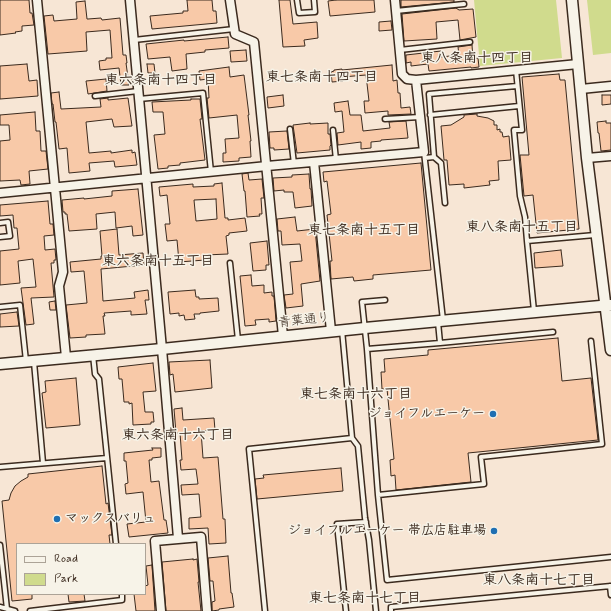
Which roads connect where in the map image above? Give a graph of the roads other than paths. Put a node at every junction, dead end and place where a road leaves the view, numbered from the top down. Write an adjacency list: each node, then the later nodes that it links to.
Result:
1 (37, 0): 38 (street)
2 (130, 0): 11 (street)
3 (230, 0): 10 (street)
4 (297, 0): 5 (lane)
5 (314, 0)
6 (395, 0): 9 (street)
7 (572, 0): 14 (street)
8 (464, 4): 9 (lane)
9 (396, 11): 13 (street)
10 (234, 29): 11 (lane); 35 (street)
11 (133, 40): 20 (street)
12 (470, 42): 13 (lane)
13 (400, 50): 16 (street)
14 (578, 64): 15 (street); 19 (street)
15 (516, 70): 16 (street); 17 (lane)
16 (416, 80): 24 (street)
17 (517, 86): 22 (lane); 23 (lane)
18 (611, 86): 19 (street)
19 (581, 89): 31 (street)
20 (139, 95): 21 (lane); 36 (lane); 37 (street)
21 (95, 96)
22 (519, 106): 23 (lane); 44 (lane)
23 (430, 115): 30 (lane)
24 (420, 116): 25 (lane); 28 (street)
25 (385, 119)
26 (290, 129): 34 (lane)
27 (333, 130): 32 (lane)
28 (424, 155): 30 (lane); 32 (street); 50 (lane)
29 (611, 156): 31 (street)
30 (434, 157): 40 (lane)
31 (587, 158): 42 (street)
32 (336, 160): 33 (street)
33 (314, 162): 34 (street); 53 (street)
34 (294, 164): 35 (street)
35 (267, 166): 36 (street); 55 (street)
36 (211, 172): 37 (street)
37 (147, 179): 38 (street); 59 (street)
38 (55, 187): 39 (street); 63 (street)
39 (0, 193)
40 (445, 203)
41 (0, 223): 43 (lane)
42 (597, 234): 44 (lane); 47 (street)
43 (0, 237)
44 (527, 241): 49 (lane)
45 (230, 263): 56 (lane)
46 (385, 300): 51 (lane)
47 (608, 305): 49 (street, 青葉通り); 61 (street)
48 (0, 307): 64 (lane)
49 (534, 312): 50 (street, 青葉通り)
50 (441, 321): 51 (street, 青葉通り); 58 (lane)
51 (365, 328): 52 (street, 青葉通り); 60 (lane)
52 (342, 330): 53 (street, 青葉通り); 66 (lane)
53 (331, 331): 55 (street, 青葉通り)
54 (553, 332): 58 (lane)
55 (283, 336): 56 (street, 青葉通り)
56 (238, 341): 59 (street, 青葉通り)
57 (591, 341): 70 (lane)
58 (440, 343): 60 (lane)
59 (162, 349): 62 (street, 青葉通り); 72 (street)
60 (367, 349): 70 (lane)
61 (611, 350)
62 (94, 355): 63 (street, 青葉通り); 67 (lane)
63 (66, 357): 64 (street, 青葉通り)
64 (30, 360): 65 (street, 青葉通り); 68 (lane)
65 (0, 364)
66 (352, 438): 71 (lane); 85 (lane)
67 (107, 458): 68 (lane); 73 (lane)
68 (43, 463): 69 (lane)
69 (0, 467)
70 (378, 495): 75 (lane)
71 (366, 522): 86 (lane); 87 (lane)
72 (178, 538): 83 (street); 84 (street)
73 (116, 543)
74 (0, 545): 80 (lane)
75 (611, 557)
76 (611, 586): 78 (lane); 88 (lane)
77 (122, 595): 82 (lane)
78 (611, 595)
79 (0, 607): 80 (lane)
80 (6, 608): 81 (lane)
81 (15, 611)
82 (30, 611)
83 (161, 611)
84 (207, 611)
85 (265, 611)
86 (346, 611)
87 (376, 611)
88 (391, 611)

